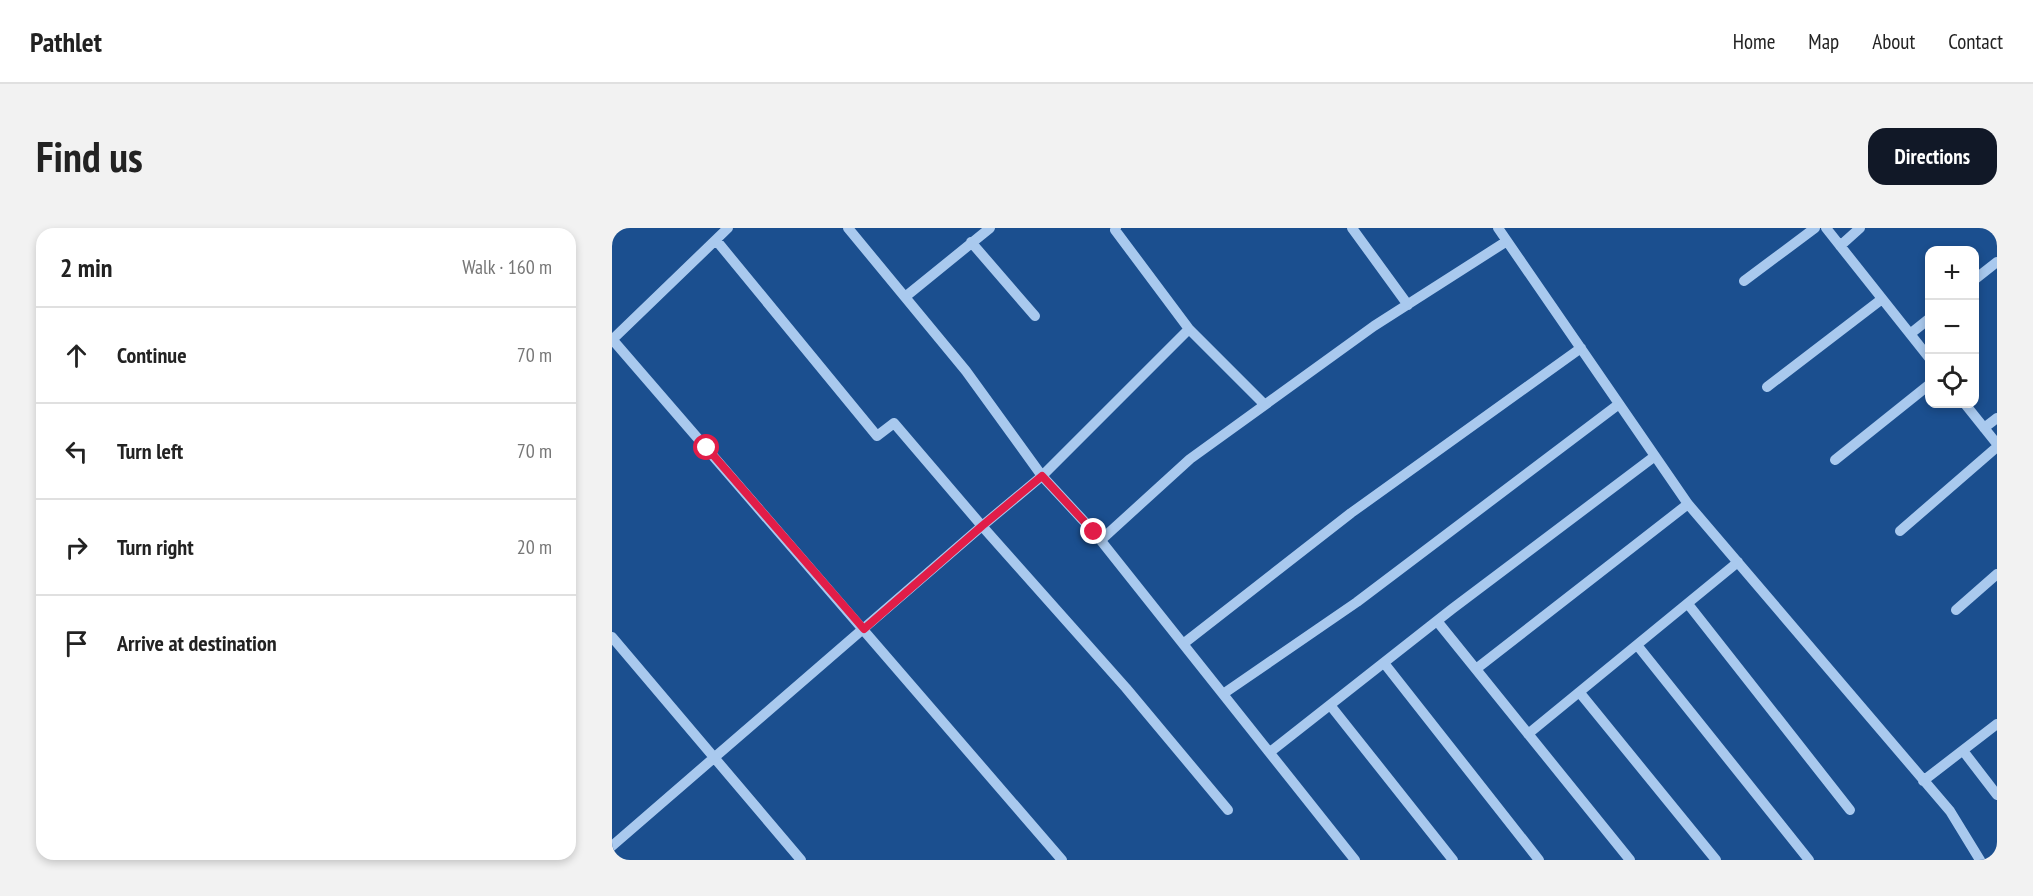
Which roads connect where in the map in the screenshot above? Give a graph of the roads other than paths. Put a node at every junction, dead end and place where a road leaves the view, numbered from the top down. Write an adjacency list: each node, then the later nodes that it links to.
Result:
1 (728, 228): 10 (street)
2 (848, 228): 17 (street)
3 (990, 228): 12 (street)
4 (1116, 228): 22 (street)
5 (1352, 228): 19 (street)
6 (1498, 228): 11 (street)
7 (1815, 228): 16 (street)
8 (1826, 228): 13 (street)
9 (1860, 228): 13 (street)
10 (716, 240): 24 (street); 39 (street)
11 (1507, 241): 19 (street); 25 (street)
12 (971, 242): 17 (street); 20 (street)
13 (1840, 246): 18 (street)
14 (1997, 262): 15 (street)
15 (1979, 276)
16 (1744, 281)
17 (904, 297): 37 (street)
18 (1882, 299): 23 (street); 27 (street)
19 (1408, 305): 30 (street)
20 (1035, 316)
21 (1925, 321): 23 (street)
22 (1189, 329): 30 (street); 37 (street)
23 (1910, 334): 26 (street)
24 (612, 340): 47 (street)
25 (1581, 348): 29 (street); 49 (street)
26 (1925, 354)
27 (1767, 387)
28 (1925, 387): 36 (street)
29 (1619, 404): 35 (street); 54 (street)
30 (1266, 405): 41 (street)
31 (1968, 408): 33 (street)
32 (1997, 418): 33 (street)
33 (1984, 428): 34 (street)
34 (1997, 445): 40 (street)
35 (1655, 456): 38 (street); 46 (street)
36 (1835, 460)
37 (1042, 476): 39 (street); 41 (street)
38 (1688, 504): 42 (street); 52 (street)
39 (982, 526): 47 (street); 63 (street)
40 (1900, 531)
41 (1101, 540): 49 (street)
42 (1738, 562): 44 (street); 61 (street)
43 (1997, 574): 45 (street)
44 (1688, 604): 50 (street); 64 (street)
45 (1956, 610)
46 (1437, 621): 51 (street); 52 (street)
47 (864, 629): 60 (street); 67 (street)
48 (612, 636): 60 (street)
49 (1184, 644): 54 (street)
50 (1637, 645): 53 (street); 73 (street)
51 (1384, 663): 55 (street); 70 (street)
52 (1476, 669): 57 (street)
53 (1580, 693): 57 (street); 72 (street)
54 (1223, 694): 58 (street)
55 (1330, 705): 58 (street); 69 (street)
56 (1997, 724): 59 (street)
57 (1528, 734): 71 (street)
58 (1269, 752): 68 (street)
59 (1964, 752): 61 (street); 62 (street)
60 (715, 758): 65 (street); 66 (street)
61 (1923, 781): 74 (street)
62 (1997, 795)
63 (1228, 810)
64 (1850, 810)
65 (612, 846)
66 (801, 860)
67 (1062, 860)
68 (1355, 860)
69 (1453, 860)
70 (1539, 860)
71 (1630, 860)
72 (1716, 860)
73 (1809, 860)
74 (1980, 860)

